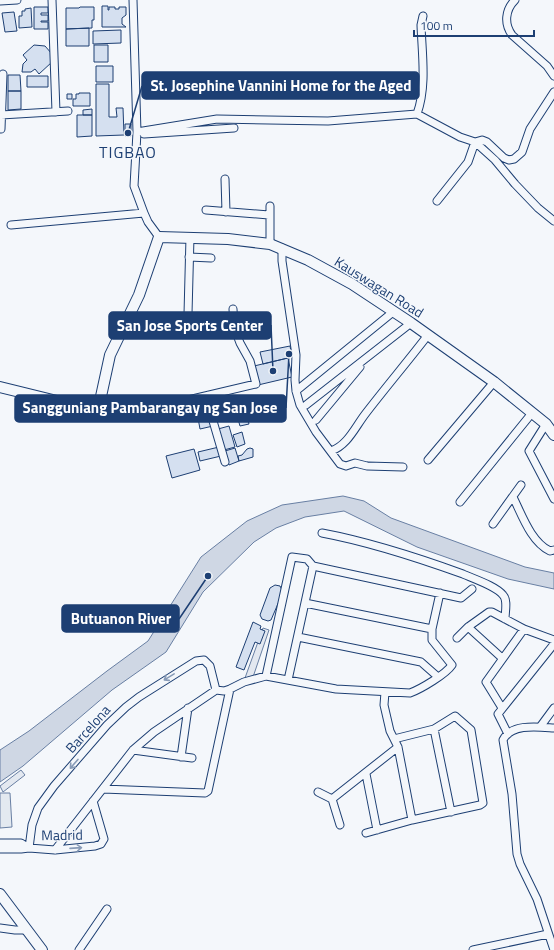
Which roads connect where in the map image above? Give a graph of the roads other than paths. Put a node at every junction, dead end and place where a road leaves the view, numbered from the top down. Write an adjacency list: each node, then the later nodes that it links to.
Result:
1 (17, 0): 5 (street)
2 (52, 0): 11 (street)
3 (133, 0): 16 (street)
4 (515, 0): 8 (street)
5 (0, 1)
6 (423, 16): 12 (street)
7 (2, 74): 13 (street)
8 (554, 76)
9 (554, 92): 17 (street)
10 (68, 111): 11 (street)
11 (56, 112): 13 (street)
12 (417, 114): 16 (street); 17 (street)
13 (1, 115): 15 (street)
14 (234, 128): 16 (street)
15 (1, 130)
16 (137, 134): 23 (street)
17 (475, 142): 19 (street); 25 (street)
18 (225, 179): 22 (street)
19 (437, 201)
20 (270, 206): 24 (street)
21 (206, 210): 22 (street)
22 (226, 212): 24 (street)
23 (144, 213): 26 (street); 27 (street)
24 (269, 215): 29 (street)
25 (554, 221)
26 (11, 225)
27 (159, 237): 28 (street, Kauswagan Road); 44 (street)
28 (190, 237): 29 (street, Kauswagan Road); 31 (street)
29 (270, 244): 30 (street, Kauswagan Road)
30 (282, 248): 34 (street, Kauswagan Road); 41 (street)
31 (189, 257): 32 (street); 35 (street)
32 (211, 258)
33 (233, 309): 42 (street)
34 (393, 312): 36 (street, Kauswagan Road); 41 (street)
35 (188, 314)
36 (411, 323): 37 (street, Kauswagan Road); 38 (street)
37 (428, 335): 39 (street, Kauswagan Road); 51 (street)
38 (369, 356): 43 (street); 46 (street)
39 (494, 382): 47 (street, Kauswagan Road); 52 (street)
40 (0, 388): 44 (street)
41 (296, 391): 51 (street)
42 (209, 395): 44 (street); 53 (street)
43 (319, 395): 45 (street); 46 (street)
44 (100, 401)
45 (306, 405)
46 (327, 406): 48 (street)
47 (532, 413): 49 (street, Kauswagan Road); 58 (street)
48 (316, 420)
49 (546, 424): 50 (street, Kauswagan Road); 57 (street)
50 (554, 435)
51 (331, 451): 54 (street)
52 (428, 460)
53 (225, 462)
54 (403, 467)
55 (521, 485): 56 (street)
56 (512, 497): 59 (street); 61 (street)
57 (554, 499)
58 (460, 502)
59 (493, 524)
60 (322, 533): 66 (street)
61 (554, 550)
62 (313, 566): 64 (street); 65 (street); 75 (street)
63 (472, 589): 64 (street)
64 (440, 593): 68 (street)
65 (305, 602): 68 (street); 70 (street)
66 (505, 619): 67 (street); 69 (street)
67 (468, 627): 71 (street); 74 (street)
68 (432, 629): 76 (street)
69 (524, 629): 72 (street); 74 (street)
70 (298, 637): 76 (street); 77 (street)
71 (458, 638)
72 (554, 640)
73 (554, 644): 82 (street)
74 (502, 658): 82 (street)
75 (266, 676): 77 (street); 78 (street)
76 (438, 677): 80 (street)
77 (288, 680): 80 (street)
78 (230, 689): 79 (street); 94 (street)
79 (216, 690): 81 (street); 104 (street, Barcelona, one-way to 104)
80 (385, 692): 88 (street)
81 (188, 708): 90 (street); 91 (street)
82 (502, 708): 87 (street)
83 (554, 708): 84 (street)
84 (540, 727): 85 (street); 87 (street)
85 (554, 728)
86 (434, 729): 88 (street); 98 (street); 98 (street)
87 (508, 734): 111 (street)
88 (394, 739): 89 (street)
89 (398, 747): 93 (street); 99 (street)
90 (133, 750): 91 (street); 94 (street)
91 (181, 757): 92 (street)
92 (192, 758)
93 (366, 774): 96 (street); 101 (street)
94 (103, 789): 97 (street)
95 (318, 792): 96 (street)
96 (332, 799): 100 (street)
97 (93, 801): 106 (street); 106 (street, Madrid, one-way to 97)
98 (451, 812): 99 (street)
99 (412, 820): 101 (street)
100 (340, 825)
101 (377, 830): 102 (street)
102 (366, 833)
103 (0, 843): 104 (street, Madrid)
104 (29, 848): 105 (street, Madrid); 106 (street, Madrid)
105 (0, 850)
106 (55, 850)
107 (0, 894): 110 (street)
108 (107, 909): 113 (street)
109 (0, 928): 110 (street)
110 (27, 930): 112 (street)
111 (548, 934): 114 (street); 115 (street)
112 (42, 950)
113 (79, 950)
114 (473, 950)
115 (554, 950)

